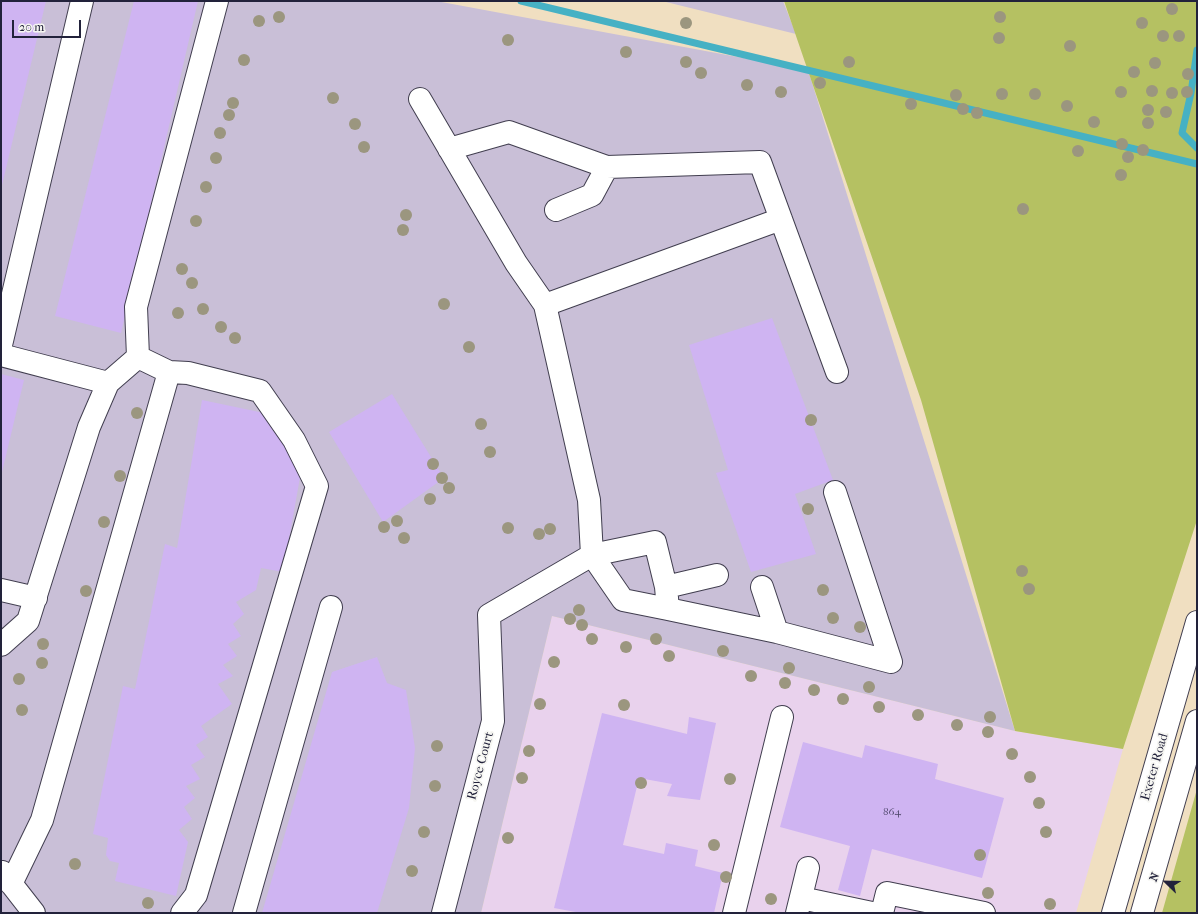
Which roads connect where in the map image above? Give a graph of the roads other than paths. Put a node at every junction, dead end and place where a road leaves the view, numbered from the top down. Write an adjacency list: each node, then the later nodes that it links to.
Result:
1 (82, 1): 9 (street)
2 (217, 1): 11 (street)
3 (420, 99): 4 (street)
4 (449, 149): 5 (street); 8 (street)
5 (607, 168): 6 (street); 7 (street)
6 (556, 210)
7 (780, 220): 8 (street); 13 (street)
8 (545, 305): 16 (street)
9 (1, 345)
10 (1, 355): 14 (street)
11 (138, 357): 12 (street); 14 (street)
12 (169, 372): 30 (street); 33 (street)
13 (837, 372)
14 (108, 383): 21 (street)
15 (835, 492): 25 (street)
16 (592, 555): 18 (street); 23 (street); 35 (street, Royce Court)
17 (717, 575): 18 (street)
18 (666, 587): 23 (street)
19 (762, 587): 25 (street)
20 (1, 590): 21 (street)
21 (36, 598): 26 (street)
22 (331, 607): 34 (street)
23 (668, 609): 25 (street)
24 (1197, 622): 40 (street, Exeter Road)
25 (777, 632)
26 (1, 645)
27 (782, 717): 36 (street)
28 (1197, 721): 41 (street)
29 (808, 868): 31 (street)
30 (6, 877): 32 (street)
31 (799, 905): 37 (street)
32 (34, 913)
33 (182, 913)
34 (244, 913)
35 (443, 913)
36 (734, 913)
37 (872, 913)
38 (882, 913): 39 (street)
39 (984, 913)
40 (1113, 913)
41 (1142, 913)

